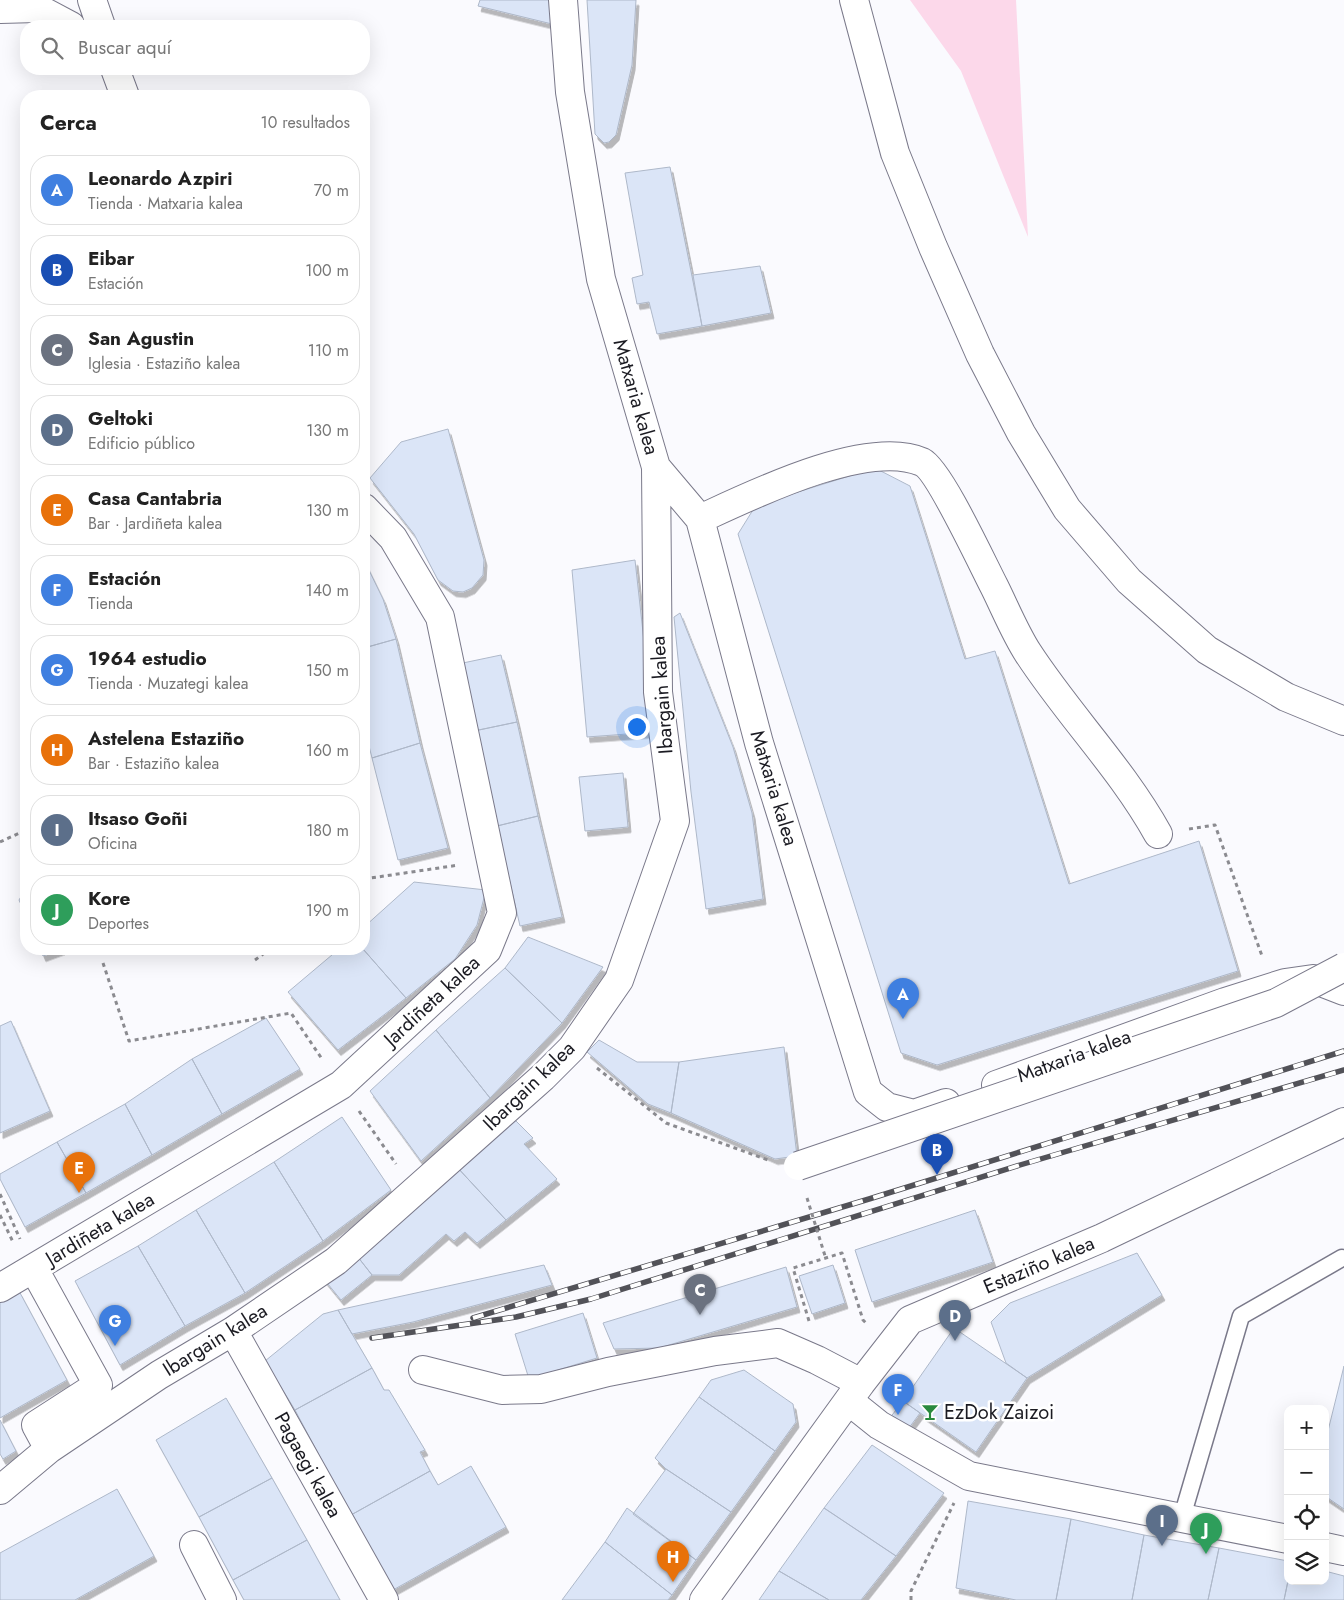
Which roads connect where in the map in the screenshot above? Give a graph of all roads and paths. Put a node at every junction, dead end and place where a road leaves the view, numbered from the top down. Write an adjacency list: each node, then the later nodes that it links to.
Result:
1 (65, 0): 7 (main road)
2 (92, 0): 8 (main road)
3 (562, 0): 11 (main road, Matxaria kalea)
4 (854, 0): 14 (main road)
5 (0, 9): 6 (main road)
6 (60, 20)
7 (78, 20)
8 (99, 20)
9 (117, 75): 10 (main road)
10 (123, 90)
11 (656, 467): 13 (main road, Matxaria kalea); 29 (main road, Ibargain kalea)
12 (370, 514): 21 (main road, Jardiñeta kalea)
13 (700, 520): 19 (main road); 28 (main road, Matxaria kalea)
14 (1286, 697): 15 (main road); 16 (main road)
15 (1344, 708)
16 (1344, 721)
17 (1214, 825): 23 (path)
18 (20, 833): 20 (path)
19 (1158, 834)
20 (0, 842)
21 (492, 860): 22 (path); 31 (main road, Jardiñeta kalea)
22 (370, 879)
23 (1270, 953)
24 (262, 955): 25 (path)
25 (255, 960)
26 (103, 963): 30 (path)
27 (1344, 966): 33 (main road, bridge)
28 (1344, 991)
29 (572, 1048): 33 (path); 34 (main road, Ibargain kalea)
30 (324, 1061)
31 (341, 1085): 34 (path); 38 (main road, Jardiñeta kalea)
32 (1344, 1122): 42 (main road, Estaziño kalea)
33 (786, 1164): 37 (path, bridge)
34 (415, 1191): 41 (main road, Ibargain kalea)
35 (0, 1194): 38 (path)
36 (1342, 1258): 48 (lane)
37 (826, 1259): 40 (path); 42 (path)
38 (34, 1268): 39 (main road, Jardiñeta kalea); 45 (main road)
39 (0, 1288)
40 (811, 1328)
41 (233, 1331): 45 (main road, Ibargain kalea); 53 (main road, Pagaegi kalea)
42 (889, 1349): 44 (main road, Estaziño kalea)
43 (423, 1370): 44 (main road)
44 (855, 1392): 48 (main road); 55 (main road, Estaziño kalea)
45 (49, 1450): 46 (main road, Ibargain kalea)
46 (0, 1490)
47 (948, 1515): 56 (path)
48 (1182, 1517): 49 (main road)
49 (1284, 1538)
50 (194, 1545): 54 (main road)
51 (1329, 1548): 52 (main road)
52 (1344, 1551)
53 (375, 1597)
54 (222, 1600)
55 (704, 1600)
56 (911, 1600)

